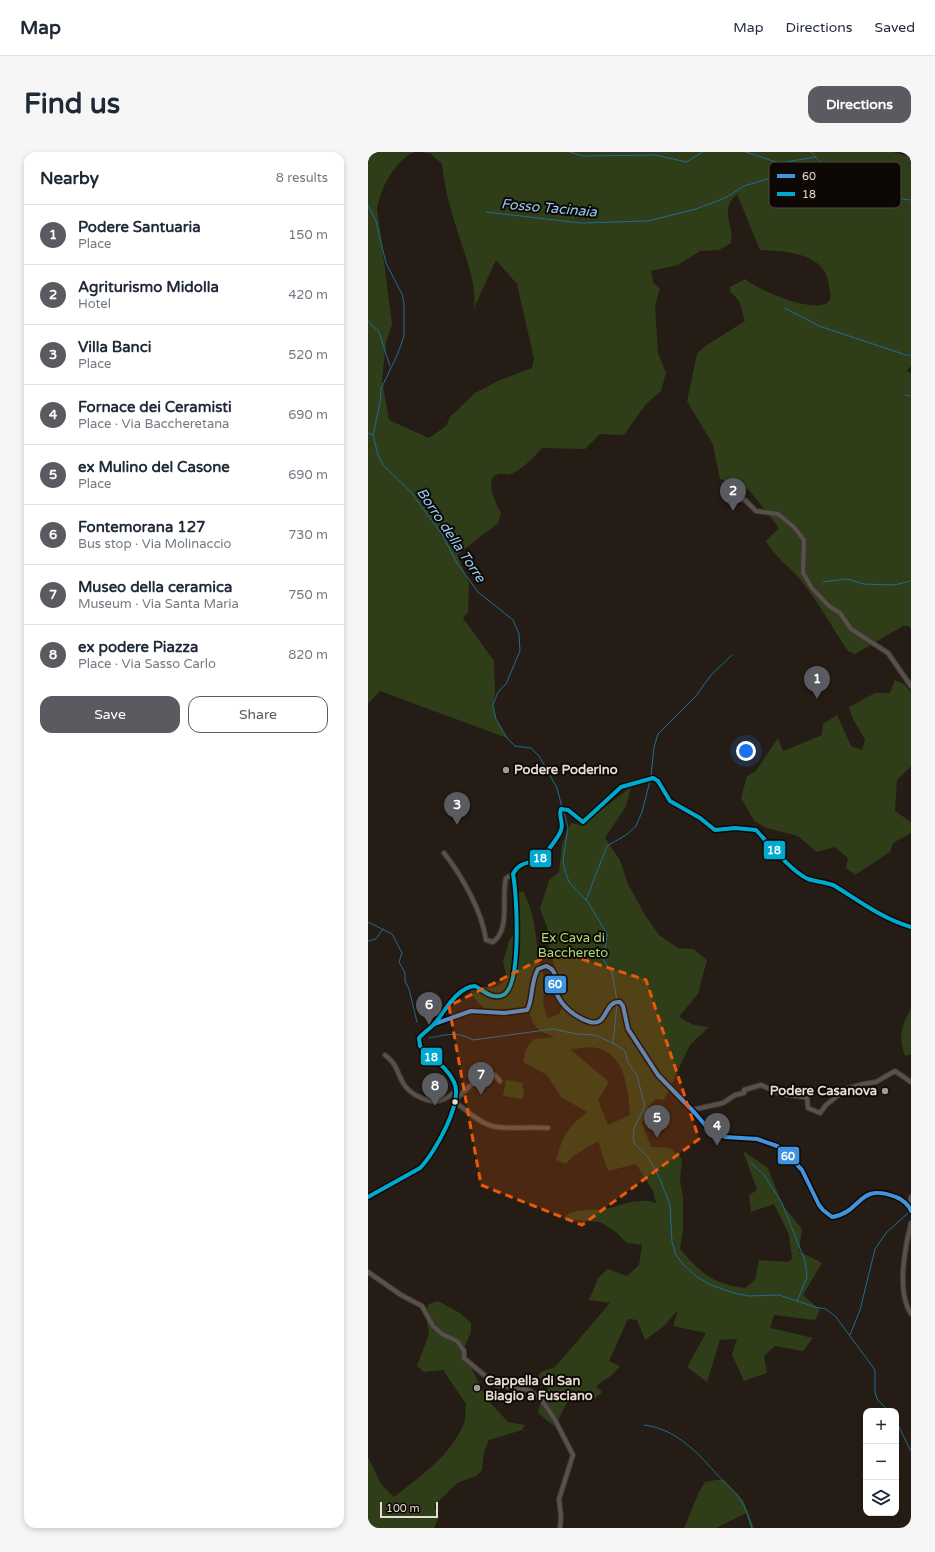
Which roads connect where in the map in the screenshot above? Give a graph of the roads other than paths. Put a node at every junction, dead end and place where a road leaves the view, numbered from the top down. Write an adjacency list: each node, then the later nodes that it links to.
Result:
1 (730, 495): 2 (street)
2 (911, 686)
3 (444, 853): 4 (street)
4 (513, 874): 5 (street); 6 (street)
5 (911, 927)
6 (434, 1024): 10 (street); 12 (street)
7 (385, 1055): 10 (street)
8 (500, 1081): 11 (street)
9 (911, 1082): 12 (street)
10 (456, 1088): 11 (street)
11 (456, 1100): 13 (street); 14 (street)
12 (692, 1110): 16 (street)
13 (548, 1128)
14 (368, 1197)
15 (911, 1197): 16 (street)
16 (909, 1207): 17 (street)
17 (911, 1212)
18 (911, 1223): 20 (street)
19 (368, 1272): 21 (street)
20 (911, 1314)
21 (560, 1528)

